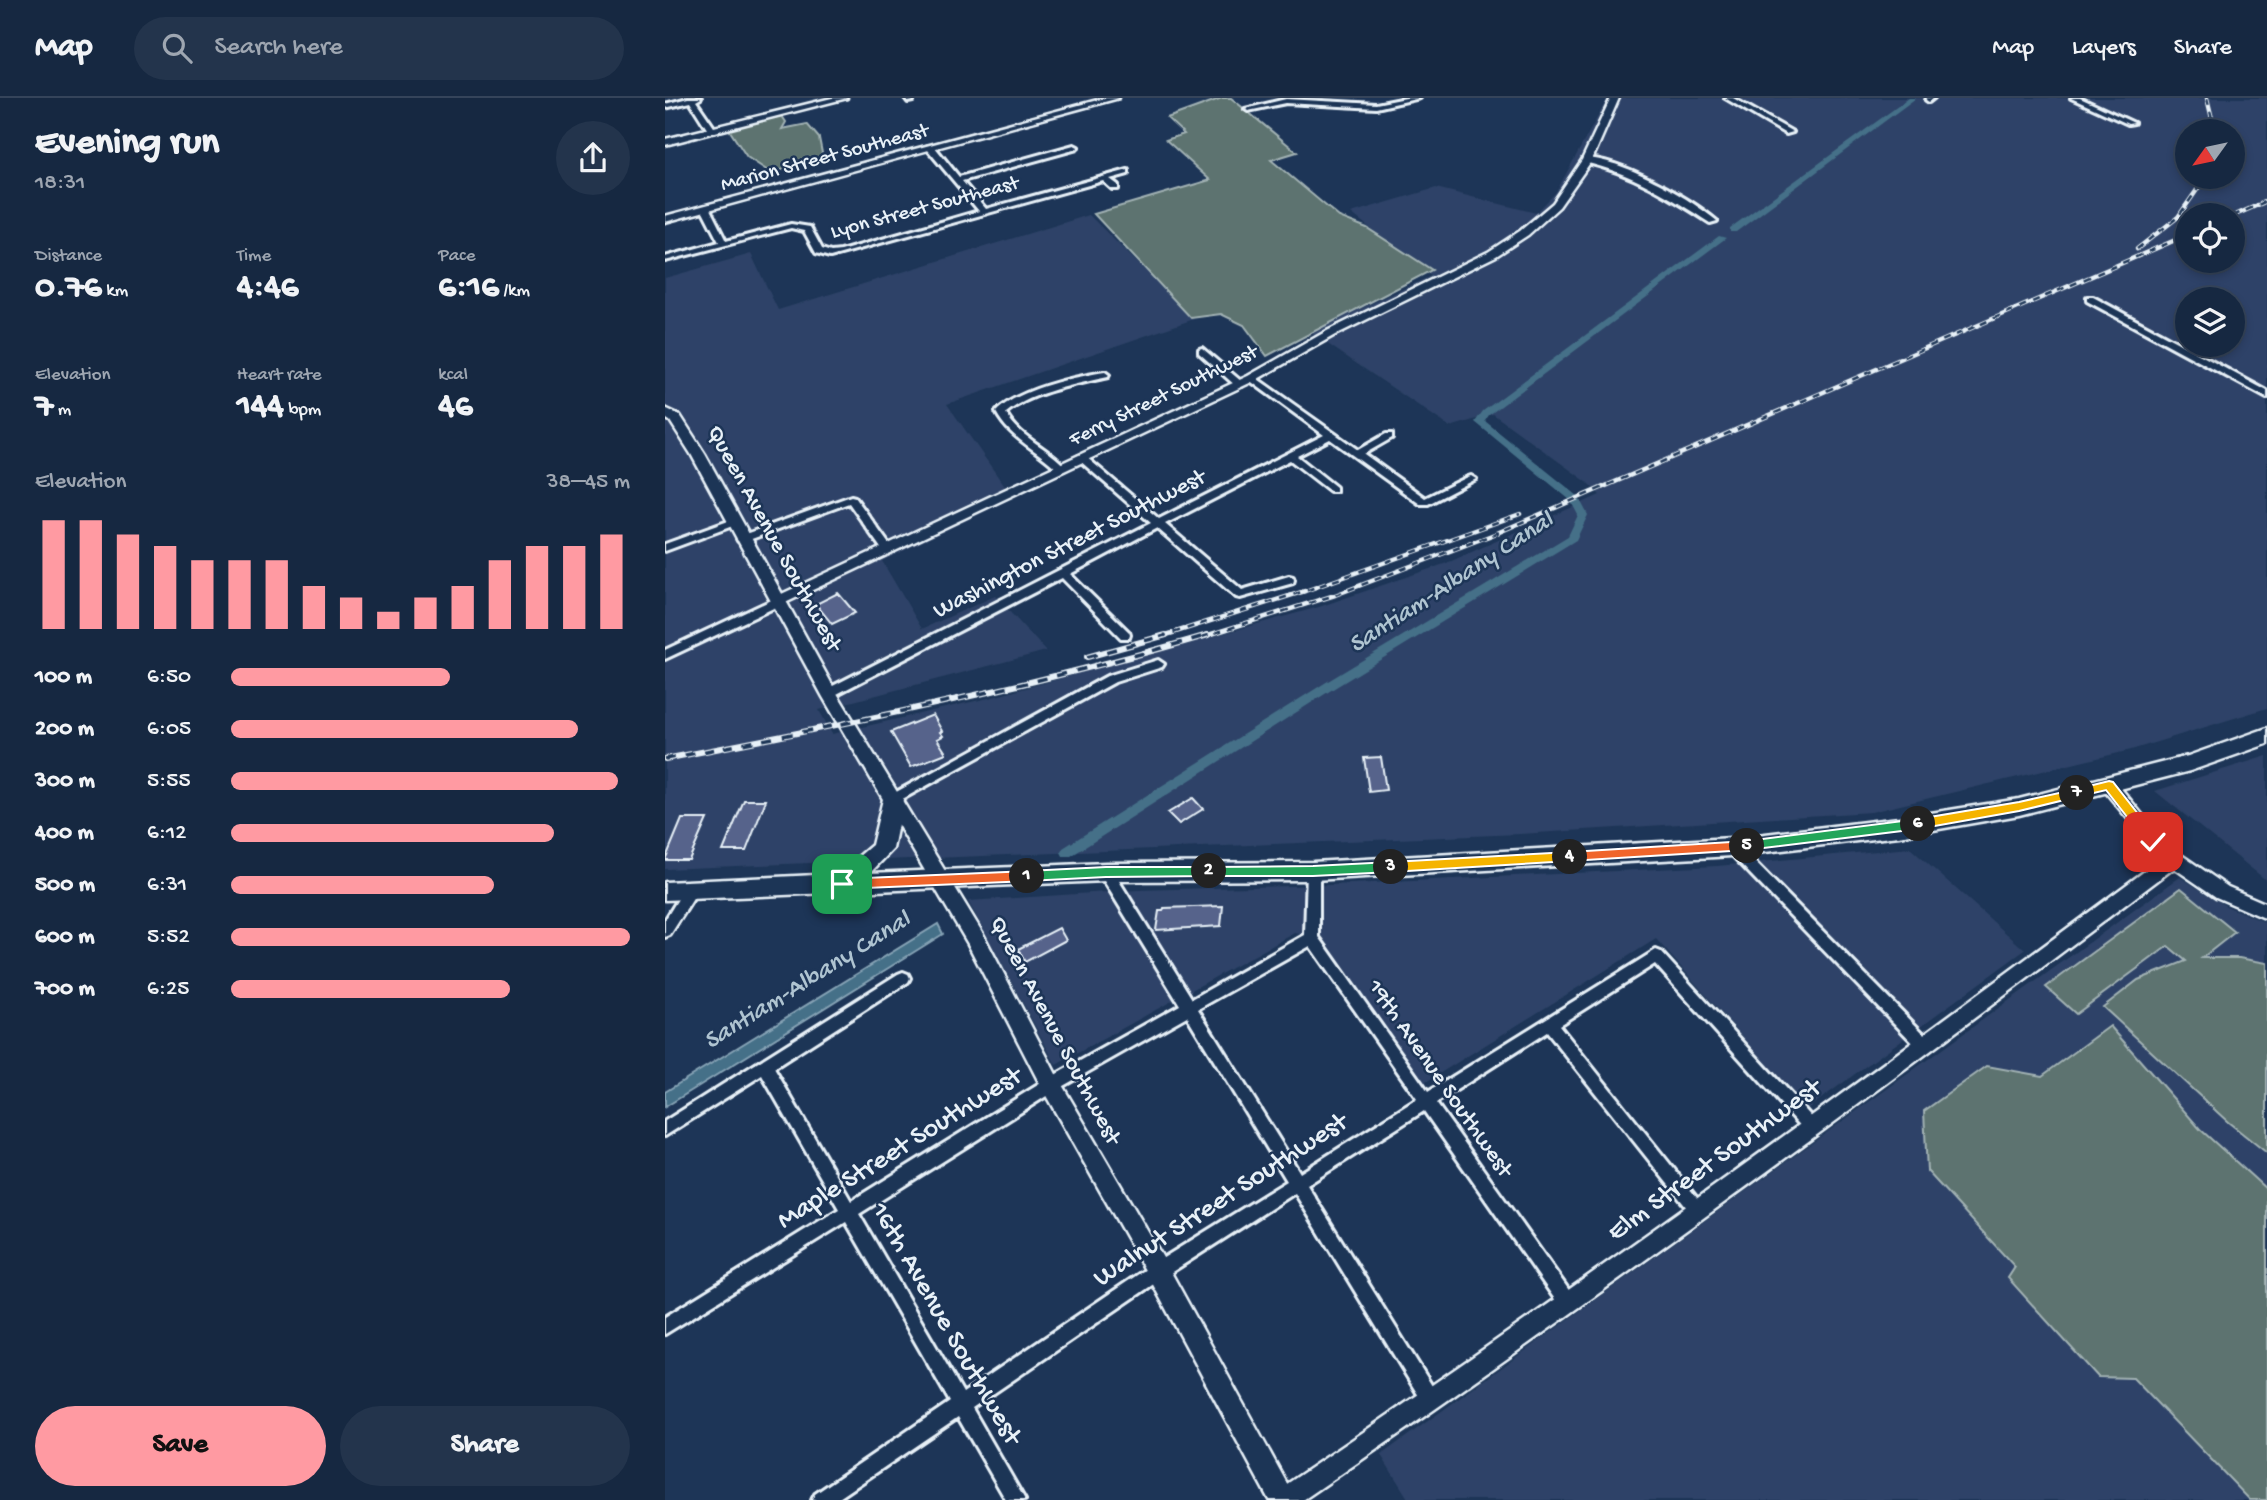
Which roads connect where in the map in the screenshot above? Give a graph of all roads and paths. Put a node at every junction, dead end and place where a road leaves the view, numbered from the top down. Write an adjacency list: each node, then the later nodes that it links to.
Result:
1 (843, 98): 11 (street)
2 (1115, 98): 15 (street, Marion Street Southeast)
3 (1417, 98): 9 (street)
4 (1615, 98): 16 (street, Ferry Street Southwest)
5 (1728, 98): 12 (street)
6 (2074, 98): 10 (street)
7 (694, 99): 8 (street); 11 (street)
8 (665, 106)
9 (1248, 109)
10 (2130, 123)
11 (712, 130): 13 (street)
12 (1789, 132)
13 (665, 142)
14 (1074, 146): 19 (street)
15 (931, 148): 19 (street); 21 (street, Marion Street Southeast)
16 (1587, 160): 24 (street); 30 (street, Ferry Street Southwest)
17 (1125, 172): 18 (street, Lyon Street Southeast)
18 (1104, 178): 20 (street); 22 (street, Lyon Street Southeast)
19 (958, 180): 22 (street)
20 (1115, 187)
21 (706, 209): 23 (street, Marion Street Southeast); 25 (street)
22 (984, 212): 25 (street, Lyon Street Southeast)
23 (665, 219)
24 (1713, 221)
25 (723, 243): 26 (street, Lyon Street Southeast)
26 (665, 259)
27 (2090, 299): 32 (street)
28 (1202, 351): 31 (street)
29 (1105, 375): 39 (street)
30 (1252, 377): 31 (street, Ferry Street Southwest); 34 (street)
31 (1239, 384): 38 (street, Ferry Street Southwest)
32 (2267, 395)
33 (665, 412): 43 (main road, Queen Avenue Southwest)
34 (1331, 435): 36 (street); 37 (street, Washington Street Southwest)
35 (1389, 436): 36 (street)
36 (1357, 454): 40 (street)
37 (1291, 456): 41 (street); 44 (street, Washington Street Southwest)
38 (1082, 458): 39 (street, Ferry Street Southwest); 44 (street)
39 (1061, 468): 47 (street, Ferry Street Southwest)
40 (1471, 480)
41 (1333, 489)
42 (851, 499): 45 (street); 47 (street)
43 (734, 522): 45 (main road, Queen Avenue Southwest); 46 (street)
44 (1158, 523): 48 (street, Washington Street Southwest); 49 (street)
45 (742, 539): 50 (main road, Queen Avenue Southwest)
46 (665, 548)
47 (887, 549): 50 (street, Ferry Street Southwest)
48 (1062, 572): 51 (street); 54 (street, Washington Street Southwest)
49 (1289, 580)
50 (778, 601): 52 (street, Ferry Street Southwest); 54 (main road, Queen Avenue Southwest)
51 (1125, 635)
52 (665, 655)
53 (1158, 664): 57 (street)
54 (829, 693): 57 (main road, Queen Avenue Southwest)
55 (2267, 736): 56 (main road)
56 (2109, 785): 58 (main road); 59 (street)
57 (893, 799): 62 (main road, Queen Avenue Southwest); 63 (main road)
58 (1732, 848): 60 (main road); 73 (street)
59 (2173, 859): 66 (street); 73 (street, Elm Street Southwest)
60 (1313, 871): 61 (main road); 68 (street)
61 (1106, 872): 62 (main road); 71 (street)
62 (942, 881): 63 (main road); 75 (main road, Queen Avenue Southwest)
63 (842, 884): 64 (main road)
64 (691, 890): 65 (main road); 67 (street)
65 (665, 891)
66 (2267, 912)
67 (665, 931)
68 (1313, 938): 71 (street, Maple Street Southwest); 76 (street, 19th Avenue Southwest)
69 (1656, 956): 72 (street, Walnut Street Southwest); 77 (street)
70 (902, 978): 74 (street)
71 (1188, 1007): 75 (street, Maple Street Southwest); 79 (street)
72 (1549, 1024): 76 (street, Walnut Street Southwest); 80 (street)
73 (1925, 1045): 77 (street, Elm Street Southwest)
74 (764, 1065): 78 (street); 81 (street, 16th Avenue Southwest)
75 (1051, 1085): 81 (street, Maple Street Southwest); 82 (main road, Queen Avenue Southwest)
76 (1426, 1101): 79 (street, Walnut Street Southwest); 83 (street, 19th Avenue Southwest)
77 (1811, 1127): 80 (street, Elm Street Southwest)
78 (665, 1129)
79 (1300, 1182): 82 (street, Walnut Street Southwest); 85 (street)
80 (1696, 1208): 83 (street, Elm Street Southwest)
81 (850, 1213): 84 (street, Maple Street Southwest); 86 (street, 16th Avenue Southwest)
82 (1158, 1271): 86 (street, Walnut Street Southwest); 89 (main road, Queen Avenue Southwest)
83 (1567, 1302): 85 (street, Elm Street Southwest)
84 (665, 1326)
85 (1431, 1400): 89 (street, Elm Street Southwest)
86 (963, 1404): 87 (street, Walnut Street Southwest); 88 (street, 16th Avenue Southwest)
87 (821, 1500)
88 (1016, 1500)
89 (1283, 1500)

